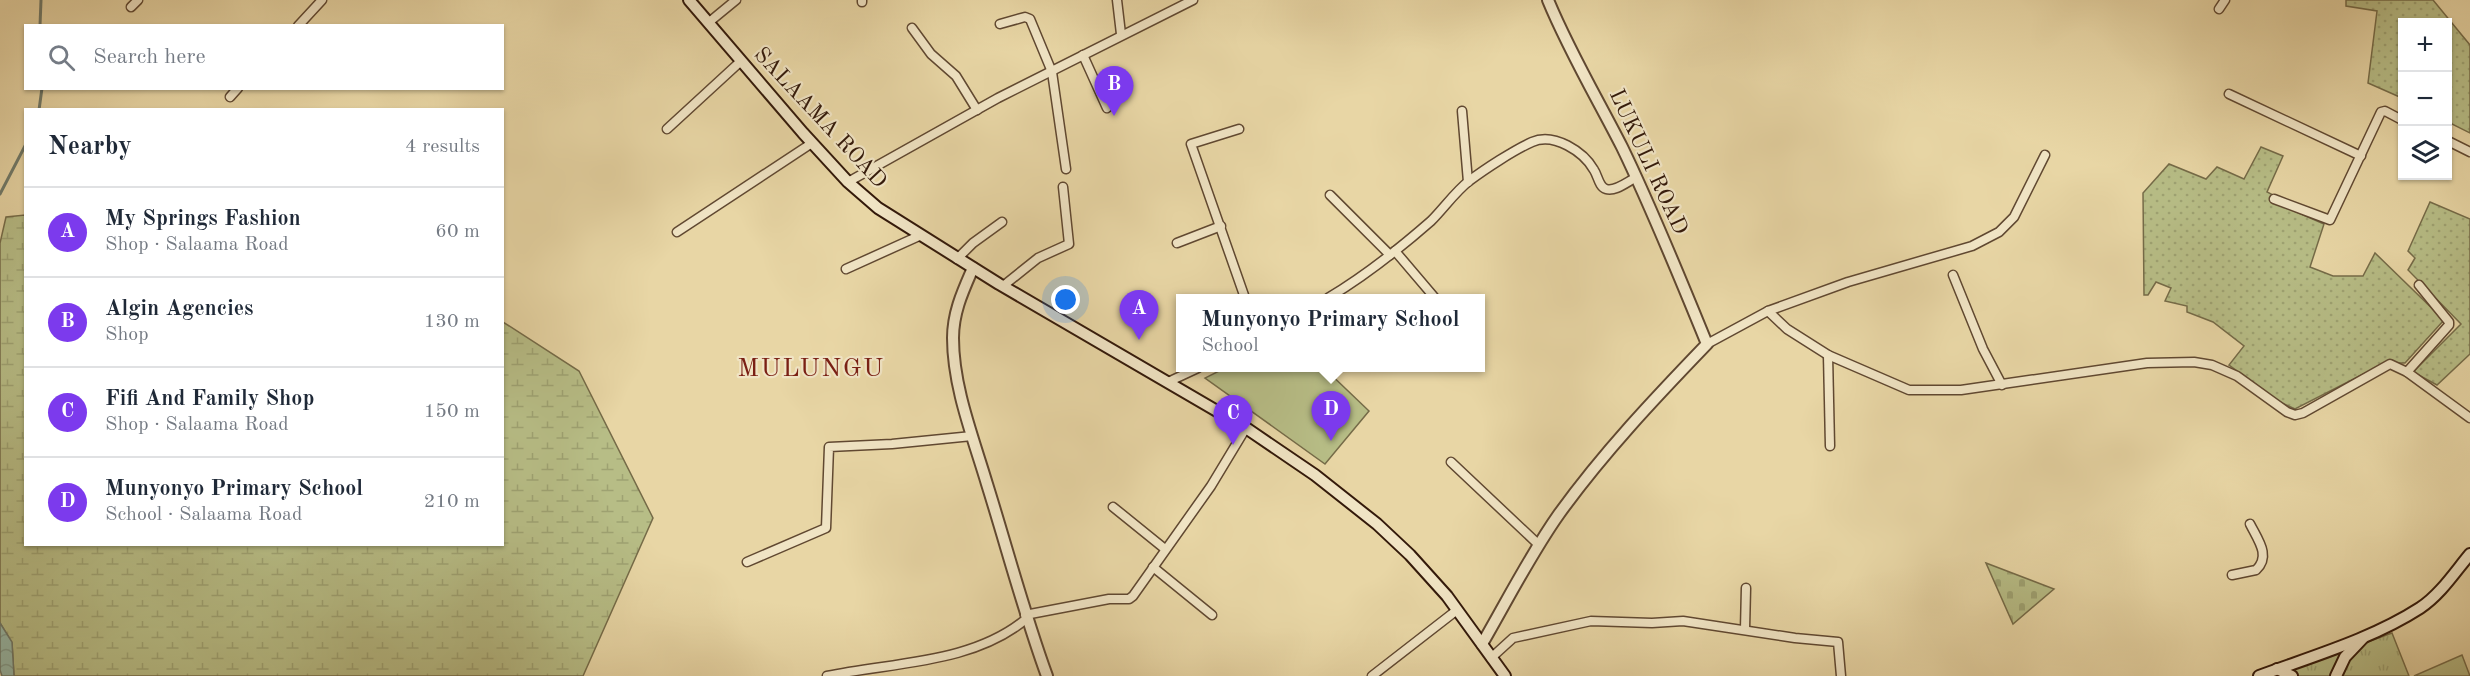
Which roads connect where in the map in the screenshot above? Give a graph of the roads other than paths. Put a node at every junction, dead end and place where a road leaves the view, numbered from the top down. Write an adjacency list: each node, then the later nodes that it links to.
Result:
1 (138, 0): 9 (street)
2 (322, 0): 12 (street)
3 (689, 0): 11 (main road, SALAAMA ROAD)
4 (736, 0): 11 (street)
5 (1117, 0): 15 (street)
6 (1193, 0): 15 (street)
7 (1548, 0): 34 (main road, LUKULI ROAD)
8 (2225, 0): 10 (street)
9 (131, 7)
10 (2218, 9)
11 (708, 23): 17 (main road, SALAAMA ROAD)
12 (300, 24)
13 (1000, 24): 18 (street)
14 (912, 28): 23 (street)
15 (1121, 34): 16 (street)
16 (1083, 55): 18 (street); 22 (street)
17 (741, 61): 26 (street); 28 (main road, SALAAMA ROAD)
18 (1052, 72): 23 (street); 33 (street)
19 (235, 90): 21 (street)
20 (2229, 94): 32 (street)
21 (230, 97)
22 (1107, 108)
23 (977, 110): 35 (street)
24 (1462, 111): 36 (street)
25 (2398, 118): 32 (street)
26 (667, 129)
27 (1239, 129): 41 (street)
28 (812, 143): 35 (main road, SALAAMA ROAD); 42 (street)
29 (2452, 143): 30 (street)
30 (2470, 152)
31 (2045, 155): 55 (street)
32 (2361, 156): 39 (street)
33 (1066, 169)
34 (1635, 178): 36 (street); 56 (main road, LUKULI ROAD)
35 (848, 182): 43 (main road, SALAAMA ROAD)
36 (1468, 182): 45 (street)
37 (1063, 188): 51 (street)
38 (1330, 195): 45 (street)
39 (2274, 199)
40 (1002, 222): 46 (street)
41 (1221, 226): 44 (street); 52 (street)
42 (676, 232)
43 (919, 236): 46 (main road, SALAAMA ROAD); 48 (street)
44 (1177, 243)
45 (1393, 253): 53 (street); 54 (street)
46 (957, 259): 47 (main road, SALAAMA ROAD)
47 (973, 268): 51 (main road, SALAAMA ROAD); 64 (main road)
48 (846, 269)
49 (1953, 275): 61 (street)
50 (2420, 285): 59 (street)
51 (1003, 286): 60 (main road, SALAAMA ROAD)
52 (1243, 294)
53 (1335, 294)
54 (1431, 294)
55 (1768, 311): 56 (street); 57 (street)
56 (1707, 344): 69 (main road)
57 (1828, 355): 61 (street); 65 (street)
58 (1189, 372): 60 (street)
59 (2407, 372): 61 (street); 62 (street)
60 (1168, 382): 63 (main road, SALAAMA ROAD)
61 (2002, 385)
62 (2470, 418)
63 (1246, 428): 70 (street); 76 (main road, SALAAMA ROAD)
64 (972, 436): 72 (street); 78 (main road)
65 (1830, 446)
66 (1451, 462): 69 (street)
67 (1113, 507): 70 (street)
68 (2250, 524): 74 (street)
69 (1539, 545): 81 (main road)
70 (1165, 549): 73 (street)
71 (2470, 554): 80 (main road)
72 (747, 562)
73 (1153, 567): 77 (street); 78 (street)
74 (2232, 575)
75 (1746, 588): 79 (street)
76 (1457, 610): 81 (main road, SALAAMA ROAD); 86 (street)
77 (1212, 615)
78 (1026, 617): 84 (street); 85 (main road)
79 (1745, 629): 82 (street); 88 (street)
80 (2366, 636): 83 (main road); 91 (main road)
81 (1482, 644): 82 (main road, SALAAMA ROAD)
82 (1491, 658): 87 (main road, SALAAMA ROAD)
83 (2277, 669): 89 (main road); 90 (main road)
84 (827, 676)
85 (1047, 676)
86 (1372, 676)
87 (1505, 676)
88 (1841, 676)
89 (2259, 676)
90 (2292, 676)
91 (2336, 676)

